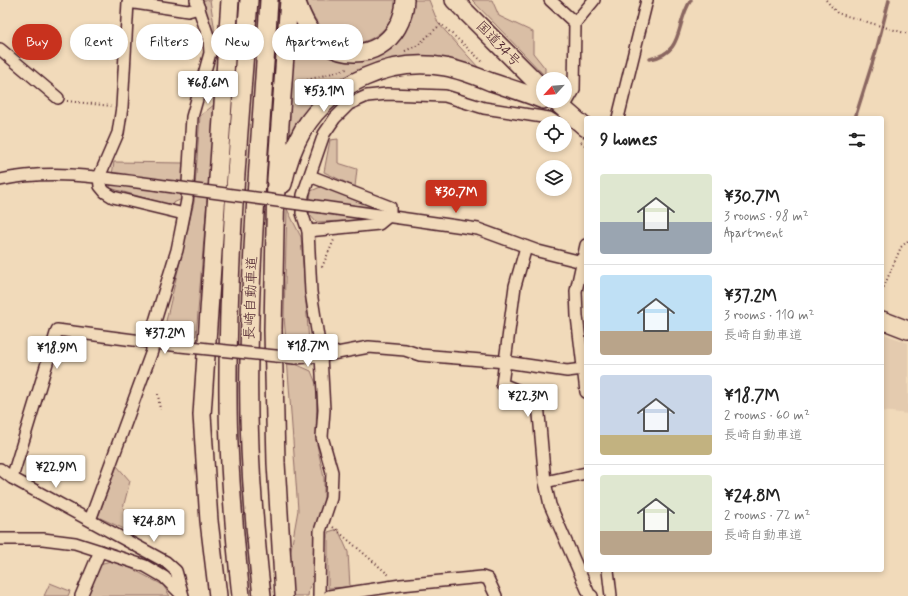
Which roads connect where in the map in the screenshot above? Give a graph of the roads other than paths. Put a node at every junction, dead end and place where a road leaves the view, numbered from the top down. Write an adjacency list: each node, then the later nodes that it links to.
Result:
1 (220, 0): 16 (highway)
2 (230, 0): 17 (highway)
3 (249, 0): 54 (highway, 長崎自動車道)
4 (269, 0): 55 (highway, 長崎自動車道)
5 (289, 0): 32 (highway)
6 (296, 0): 7 (highway)
7 (405, 0)
8 (454, 0): 14 (highway, 国道34号)
9 (458, 0): 14 (highway, 国道34号)
10 (550, 0): 15 (street)
11 (594, 0): 15 (street)
12 (647, 0): 24 (street)
13 (198, 4): 27 (street); 29 (street)
14 (471, 16): 20 (highway, 国道34号)
15 (575, 23): 23 (street)
16 (224, 24)
17 (229, 24)
18 (0, 49): 22 (street)
19 (226, 60): 53 (highway)
20 (536, 82)
21 (536, 97): 32 (highway)
22 (58, 98)
23 (561, 111): 25 (highway); 26 (street)
24 (618, 116)
25 (584, 127)
26 (310, 176): 30 (street); 31 (street)
27 (99, 177): 28 (street); 29 (street); 30 (street, bridge)
28 (0, 180)
29 (184, 214): 38 (street)
30 (390, 215): 31 (street); 33 (street)
31 (308, 231): 39 (street)
32 (275, 238): 56 (highway)
33 (526, 247): 35 (street); 40 (street)
34 (584, 254): 35 (street)
35 (582, 262): 41 (street)
36 (884, 321): 37 (highway)
37 (908, 330)
38 (153, 342): 39 (street, bridge); 45 (street); 47 (street)
39 (320, 356): 40 (street); 57 (street)
40 (506, 362): 41 (street); 46 (street)
41 (583, 369): 42 (street)
42 (584, 377)
43 (0, 470): 45 (street)
44 (584, 473): 46 (street)
45 (12, 478): 47 (street)
46 (545, 482): 60 (street)
47 (90, 520): 52 (street)
48 (0, 539): 49 (street)
49 (100, 551): 51 (street); 52 (street)
50 (608, 572): 61 (street)
51 (82, 596)
52 (184, 596)
53 (218, 596)
54 (241, 596)
55 (262, 596)
56 (284, 596)
57 (319, 596)
58 (329, 596): 59 (street)
59 (496, 596)
60 (592, 596)
61 (611, 596)

